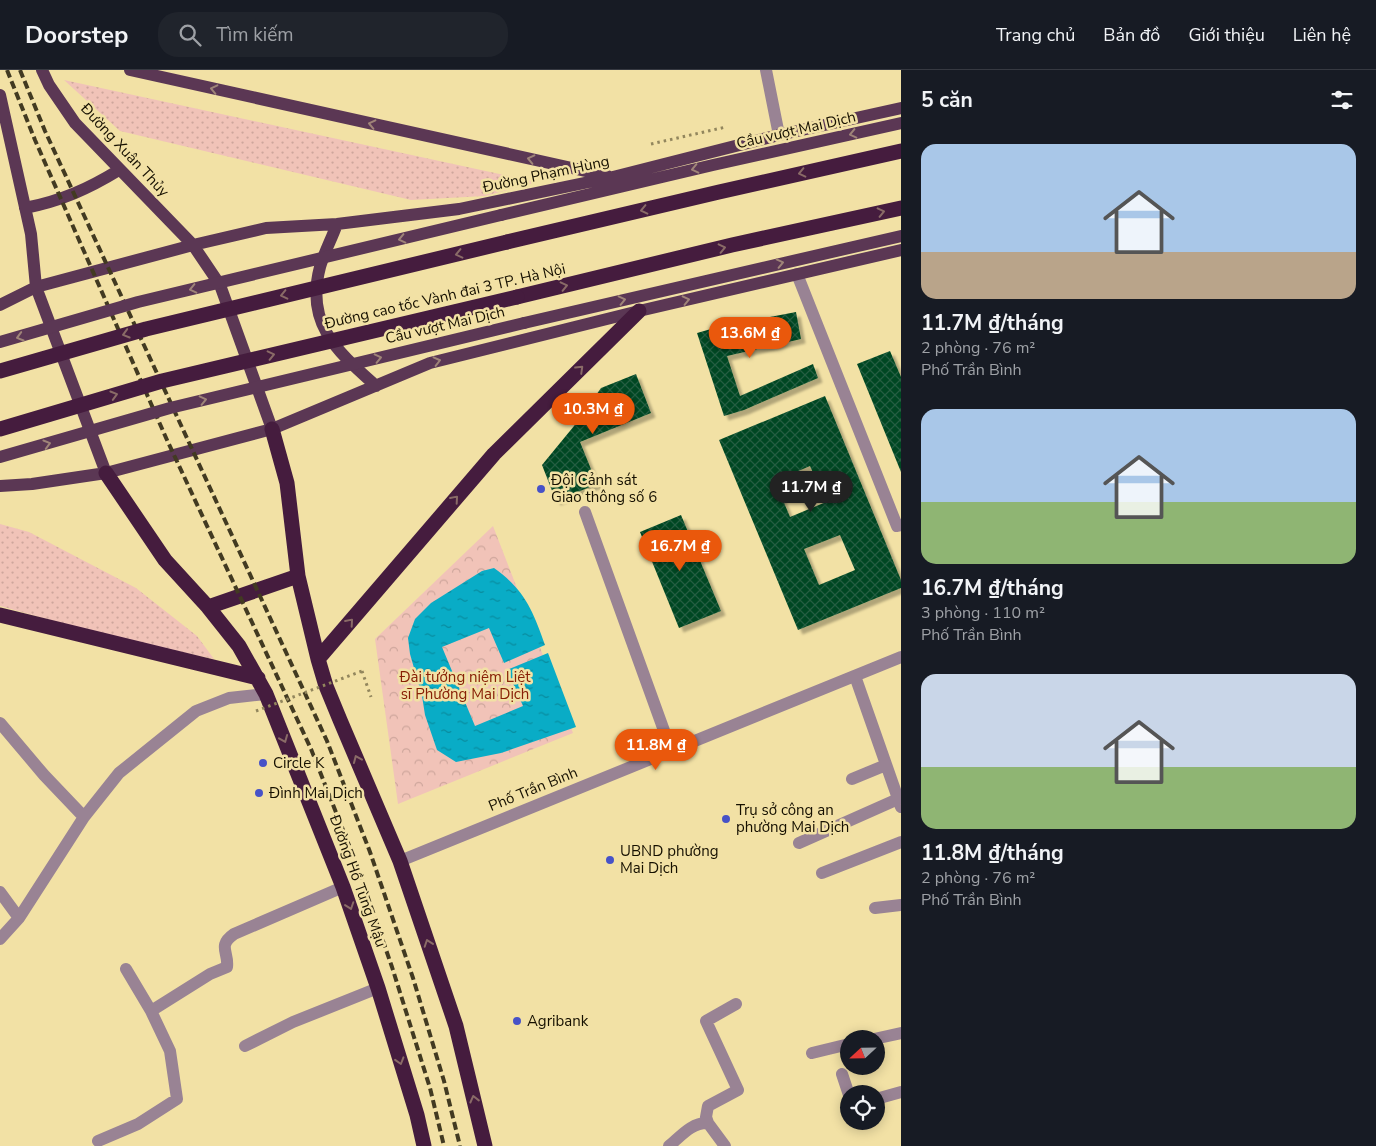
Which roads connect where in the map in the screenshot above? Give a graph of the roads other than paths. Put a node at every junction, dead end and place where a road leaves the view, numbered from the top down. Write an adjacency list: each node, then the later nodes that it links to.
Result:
1 (42, 70): 9 (main road, Đường Xuân Thủy)
2 (130, 70): 10 (main road, one-way to 2)
3 (766, 70): 7 (street)
4 (0, 95): 11 (main road)
5 (901, 108): 7 (main road, Đường Phạm Hùng)
6 (901, 123): 21 (main road, Cầu vượt Mai Dịch, one-way to 21, bridge)
7 (780, 135): 10 (main road, Đường Phạm Hùng)
8 (901, 151): 22 (highway, one-way to 22, bridge)
9 (119, 170): 11 (main road); 15 (main road, Đường Xuân Thủy)
10 (613, 178): 13 (main road, Đường Phạm Hùng)
11 (25, 208): 18 (main road)
12 (901, 208): 24 (highway, Đường cao tốc Vành đai 3 TP. Hà Nội, one-way to 12, bridge)
13 (337, 224): 15 (main road, Đường Phạm Hùng); 23 (main road)
14 (901, 236): 26 (main road, Cầu vượt Mai Dịch, one-way to 14, bridge)
15 (193, 245): 18 (main road, Đường Phạm Hùng); 25 (main road, Đường Xuân Thủy)
16 (901, 250): 17 (main road)
17 (797, 274): 20 (main road, one-way to 17); 30 (street)
18 (36, 287): 19 (main road, Đường Phạm Hùng); 27 (main road)
19 (0, 305)
20 (639, 311): 23 (main road, one-way to 20); 35 (highway, one-way to 20)
21 (0, 342)
22 (0, 371)
23 (376, 386): 25 (main road)
24 (0, 429)
25 (272, 429): 27 (main road); 31 (highway)
26 (0, 457)
27 (106, 473): 28 (main road); 32 (highway, Đường Hồ Tùng Mậu)
28 (0, 486)
29 (585, 512): 40 (street)
30 (901, 524)
31 (298, 576): 32 (highway); 35 (highway)
32 (208, 607): 37 (highway, Đường Hồ Tùng Mậu)
33 (0, 615): 37 (highway)
34 (901, 657): 36 (street, Phố Trần Bình)
35 (318, 659): 47 (highway, one-way to 35)
36 (855, 676): 40 (street, Phố Trần Bình); 41 (street)
37 (258, 678): 38 (highway, Đường Hồ Tùng Mậu)
38 (266, 694): 44 (street); 49 (highway, Đường Hồ Tùng Mậu, one-way to 49)
39 (0, 723): 44 (street)
40 (671, 750): 47 (street, Phố Trần Bình)
41 (886, 765): 42 (street); 43 (street)
42 (852, 779)
43 (900, 803): 46 (street)
44 (84, 818): 53 (street)
45 (901, 842): 48 (street)
46 (799, 843)
47 (400, 860): 69 (highway, one-way to 47)
48 (822, 872)
49 (343, 887): 56 (highway, Đường Hồ Tùng Mậu, one-way to 56); 58 (street)
50 (0, 892): 53 (street)
51 (901, 905): 52 (street)
52 (875, 908)
53 (19, 918): 54 (street)
54 (0, 939)
55 (126, 969): 58 (street)
56 (378, 988): 61 (street); 68 (highway, Đường Hồ Tùng Mậu, one-way to 68)
57 (736, 1004): 66 (street)
58 (151, 1011): 67 (street)
59 (901, 1033): 60 (street)
60 (885, 1037)
61 (244, 1046)
62 (840, 1046): 63 (street)
63 (812, 1053)
64 (901, 1092): 65 (street)
65 (885, 1096)
66 (708, 1123): 70 (street); 71 (street)
67 (98, 1141)
68 (424, 1146)
69 (485, 1146)
70 (669, 1146)
71 (725, 1146)

